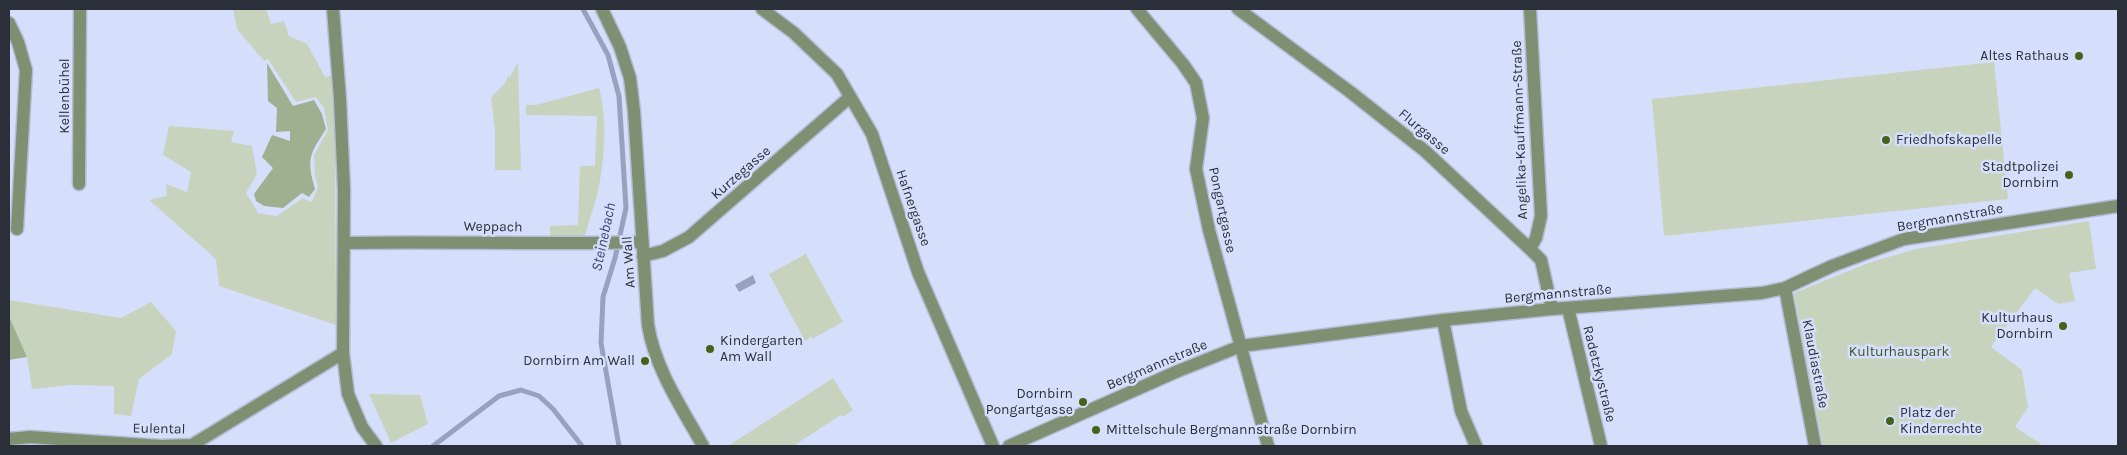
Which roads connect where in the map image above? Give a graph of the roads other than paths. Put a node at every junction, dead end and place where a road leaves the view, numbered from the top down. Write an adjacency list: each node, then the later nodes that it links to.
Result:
1 (80, 9): 10 (street, Kellenbühel)
2 (333, 9): 14 (street)
3 (602, 9): 13 (street, Am Wall)
4 (762, 9): 9 (street, Hafnergasse)
5 (1137, 9): 21 (street, Pongartgasse)
6 (1238, 9): 15 (street, Flurgasse)
7 (1530, 9): 15 (street, Angelika-Kauffmann-Straße)
8 (9, 23): 12 (street)
9 (850, 97): 16 (street, Kurzegasse); 27 (street, Hafnergasse)
10 (79, 184)
11 (2118, 206): 17 (street, Bergmannstraße)
12 (17, 229)
13 (636, 242): 14 (street, Weppach); 16 (street, Am Wall)
14 (344, 243): 22 (street)
15 (1530, 249): 19 (street, Flurgasse)
16 (644, 256): 26 (street, Am Wall)
17 (1785, 288): 18 (street, Bergmannstraße); 32 (street, Klaudiastraße)
18 (1568, 308): 19 (street, Bergmannstraße); 31 (street, Radetzkystraße)
19 (1552, 309): 20 (street, Bergmannstraße)
20 (1443, 320): 21 (street, Bergmannstraße); 30 (street)
21 (1242, 346): 28 (street, Bergmannstraße); 29 (street, Pongartgasse)
22 (343, 353): 24 (street, Eulental); 25 (street)
23 (9, 439): 24 (street, Eulental)
24 (192, 445)
25 (376, 446)
26 (703, 446)
27 (993, 446)
28 (1009, 446)
29 (1268, 446)
30 (1476, 446)
31 (1602, 446)
32 (1815, 446)

